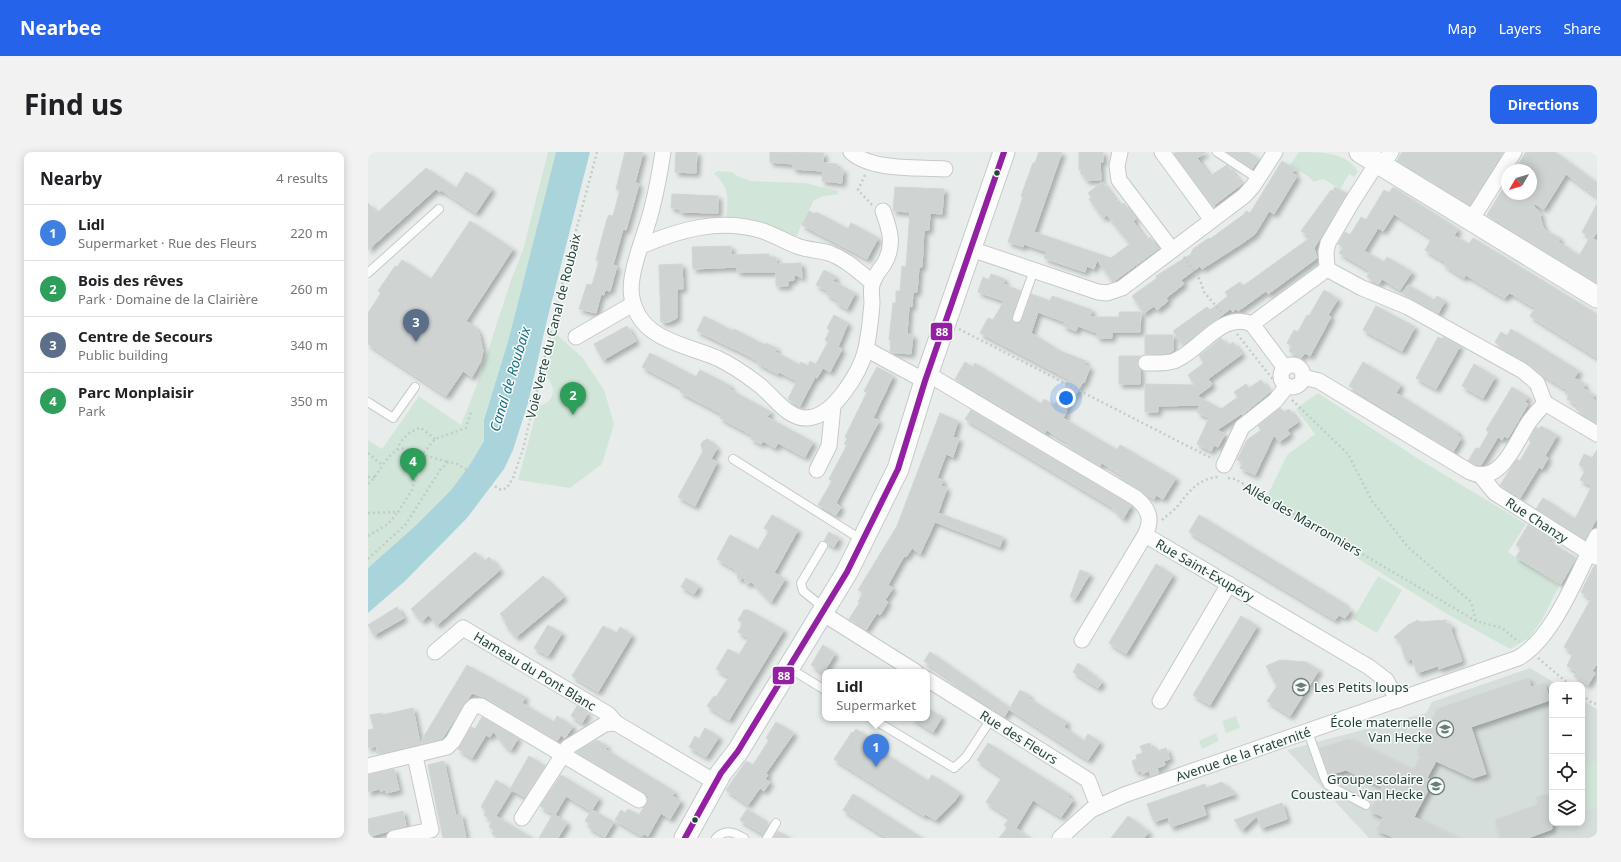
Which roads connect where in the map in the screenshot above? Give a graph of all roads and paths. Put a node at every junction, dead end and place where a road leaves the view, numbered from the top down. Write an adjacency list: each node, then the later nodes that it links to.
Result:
1 (597, 152): 49 (path, Voie Verte du Canal de Roubaix)
2 (663, 152): 19 (street)
3 (851, 152): 12 (street)
4 (1004, 152): 20 (main road)
5 (1120, 152): 21 (street)
6 (1162, 152): 17 (street)
7 (1217, 152): 14 (lane)
8 (1275, 152): 14 (street)
9 (1360, 152): 11 (main road)
10 (1514, 152): 18 (street)
11 (1383, 160): 18 (main road); 22 (street)
12 (884, 165): 13 (street); 16 (path)
13 (945, 169)
14 (1258, 179): 17 (street)
15 (439, 209): 24 (lane)
16 (883, 211): 25 (street)
17 (1212, 220): 21 (street)
18 (1471, 220): 26 (main road)
19 (641, 246): 25 (street); 27 (street)
20 (971, 249): 23 (street); 29 (main road)
21 (1172, 250): 23 (street)
22 (1326, 269): 30 (street); 40 (street)
23 (1034, 270): 28 (lane)
24 (368, 273)
25 (872, 282): 32 (street)
26 (1597, 297)
27 (633, 304): 31 (street); 41 (street)
28 (1017, 318)
29 (945, 322): 36 (main road); 51 (path, Allée des Marronniers)
30 (1252, 324): 33 (street); 34 (street)
31 (576, 337)
32 (866, 349): 36 (street); 41 (street)
33 (1146, 363)
34 (1285, 368): 35 (street); 38 (street)
35 (1303, 376): 38 (street); 53 (street)
36 (927, 378): 60 (street, Rue Saint-Exupéry); 63 (main road)
37 (415, 387): 39 (lane)
38 (1285, 389): 51 (street); 69 (path)
39 (368, 402)
40 (1545, 403): 43 (street); 53 (street)
41 (833, 406): 52 (street)
42 (471, 412): 44 (path)
43 (1597, 434)
44 (435, 439): 45 (path); 47 (path)
45 (397, 450): 47 (path); 50 (path)
46 (368, 453): 50 (path)
47 (422, 455): 49 (path); 58 (path)
48 (733, 459): 63 (lane)
49 (448, 462): 66 (path)
50 (382, 465): 55 (path)
51 (1224, 465): 56 (path, Allée des Marronniers)
52 (817, 470)
53 (1481, 476): 65 (street, Rue Chanzy)
54 (368, 477): 55 (path)
55 (376, 477): 57 (path)
56 (1235, 479): 60 (path); 69 (path, Allée des Marronniers)
57 (368, 484)
58 (398, 512): 59 (path); 61 (path)
59 (368, 513)
60 (1145, 535): 67 (street, Rue Saint-Exupéry); 70 (street)
61 (368, 536)
62 (1597, 536): 65 (street, Avenue de la Fraternité)
63 (862, 540): 68 (main road)
64 (823, 546): 68 (lane)
65 (1593, 555): 71 (street, Avenue de la Fraternité)
66 (368, 559)
67 (1229, 584): 79 (street, Rue Saint-Exupéry); 80 (street)
68 (823, 611): 73 (main road); 74 (street)
69 (1476, 621): 71 (path, Allée des Marronniers)
70 (1082, 640)
71 (1529, 651): 76 (path, Allée des Marronniers); 79 (street, Avenue de la Fraternité)
72 (435, 652): 84 (street, Hameau du Pont Blanc)
73 (789, 668): 77 (lane); 89 (main road)
74 (911, 669)
75 (930, 681): 82 (street, Rue des Fleurs)
76 (1566, 682)
77 (822, 688)
78 (1585, 697): 81 (path)
79 (1398, 700): 85 (street, Avenue de la Fraternité)
80 (1160, 701)
81 (1597, 704)
82 (991, 719): 83 (lane); 92 (street, Rue des Fleurs)
83 (876, 721)
84 (616, 723): 86 (street, Hameau du Pont Blanc); 89 (street, Hameau du Pont Blanc)
85 (1308, 732): 91 (lane); 92 (street, Avenue de la Fraternité)
86 (562, 753): 87 (street); 90 (street); 93 (street, Hameau du Pont Blanc)
87 (415, 756): 88 (street); 95 (street)
88 (368, 766)
89 (715, 782): 96 (main road)
90 (639, 800)
91 (1366, 805)
92 (1098, 806): 100 (street, Avenue de la Fraternité)
93 (522, 818)
94 (776, 823): 99 (lane)
95 (394, 838)
96 (685, 838)
97 (716, 838): 98 (lane)
98 (744, 838)
99 (767, 838)
100 (1060, 838)

